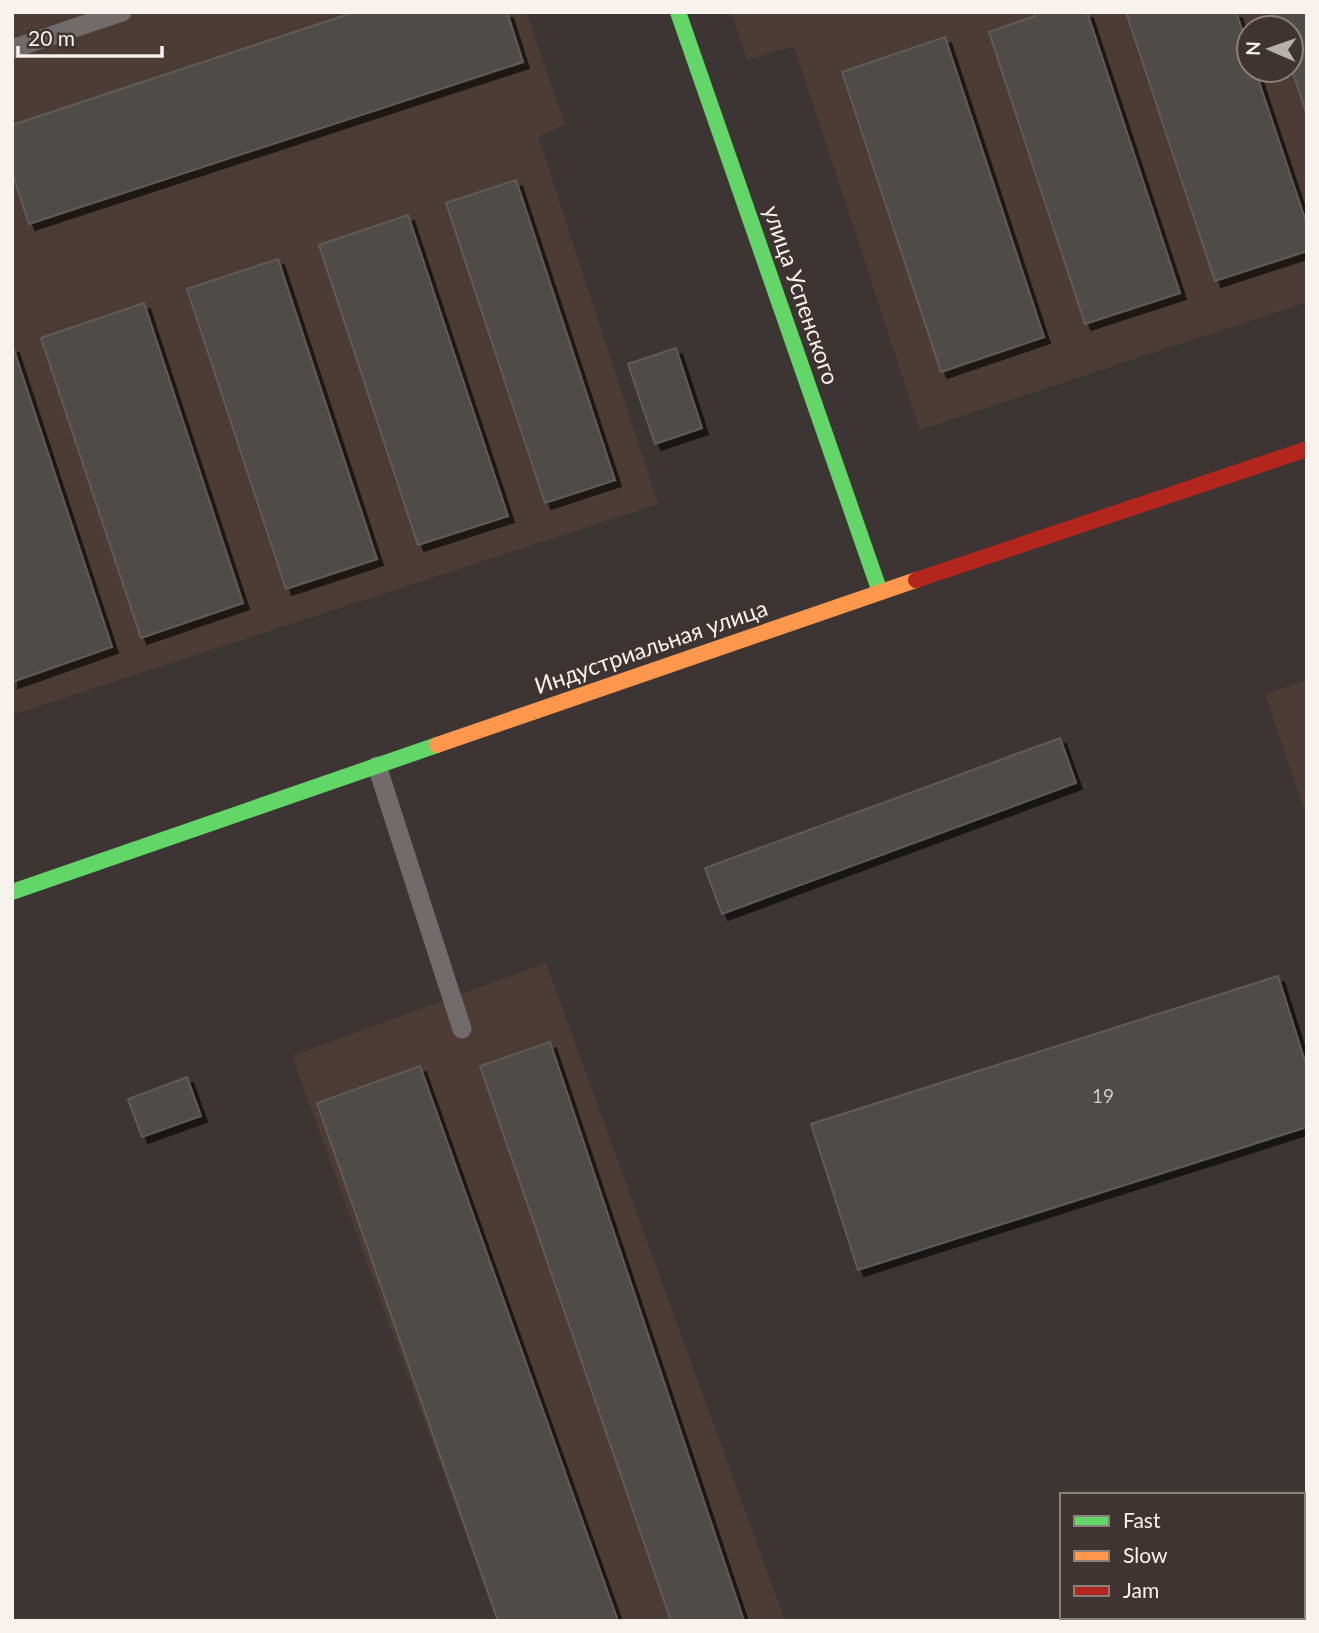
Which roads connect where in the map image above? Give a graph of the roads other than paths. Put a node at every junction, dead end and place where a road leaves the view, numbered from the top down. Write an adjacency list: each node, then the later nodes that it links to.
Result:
1 (122, 12): 3 (lane)
2 (678, 12): 5 (street, улица Успенского)
3 (12, 49)
4 (1307, 449): 5 (street, Индустриальная улица)
5 (880, 592): 6 (street, Индустриальная улица)
6 (377, 766): 7 (street, Индустриальная улица); 8 (lane)
7 (12, 892)
8 (462, 1029)

